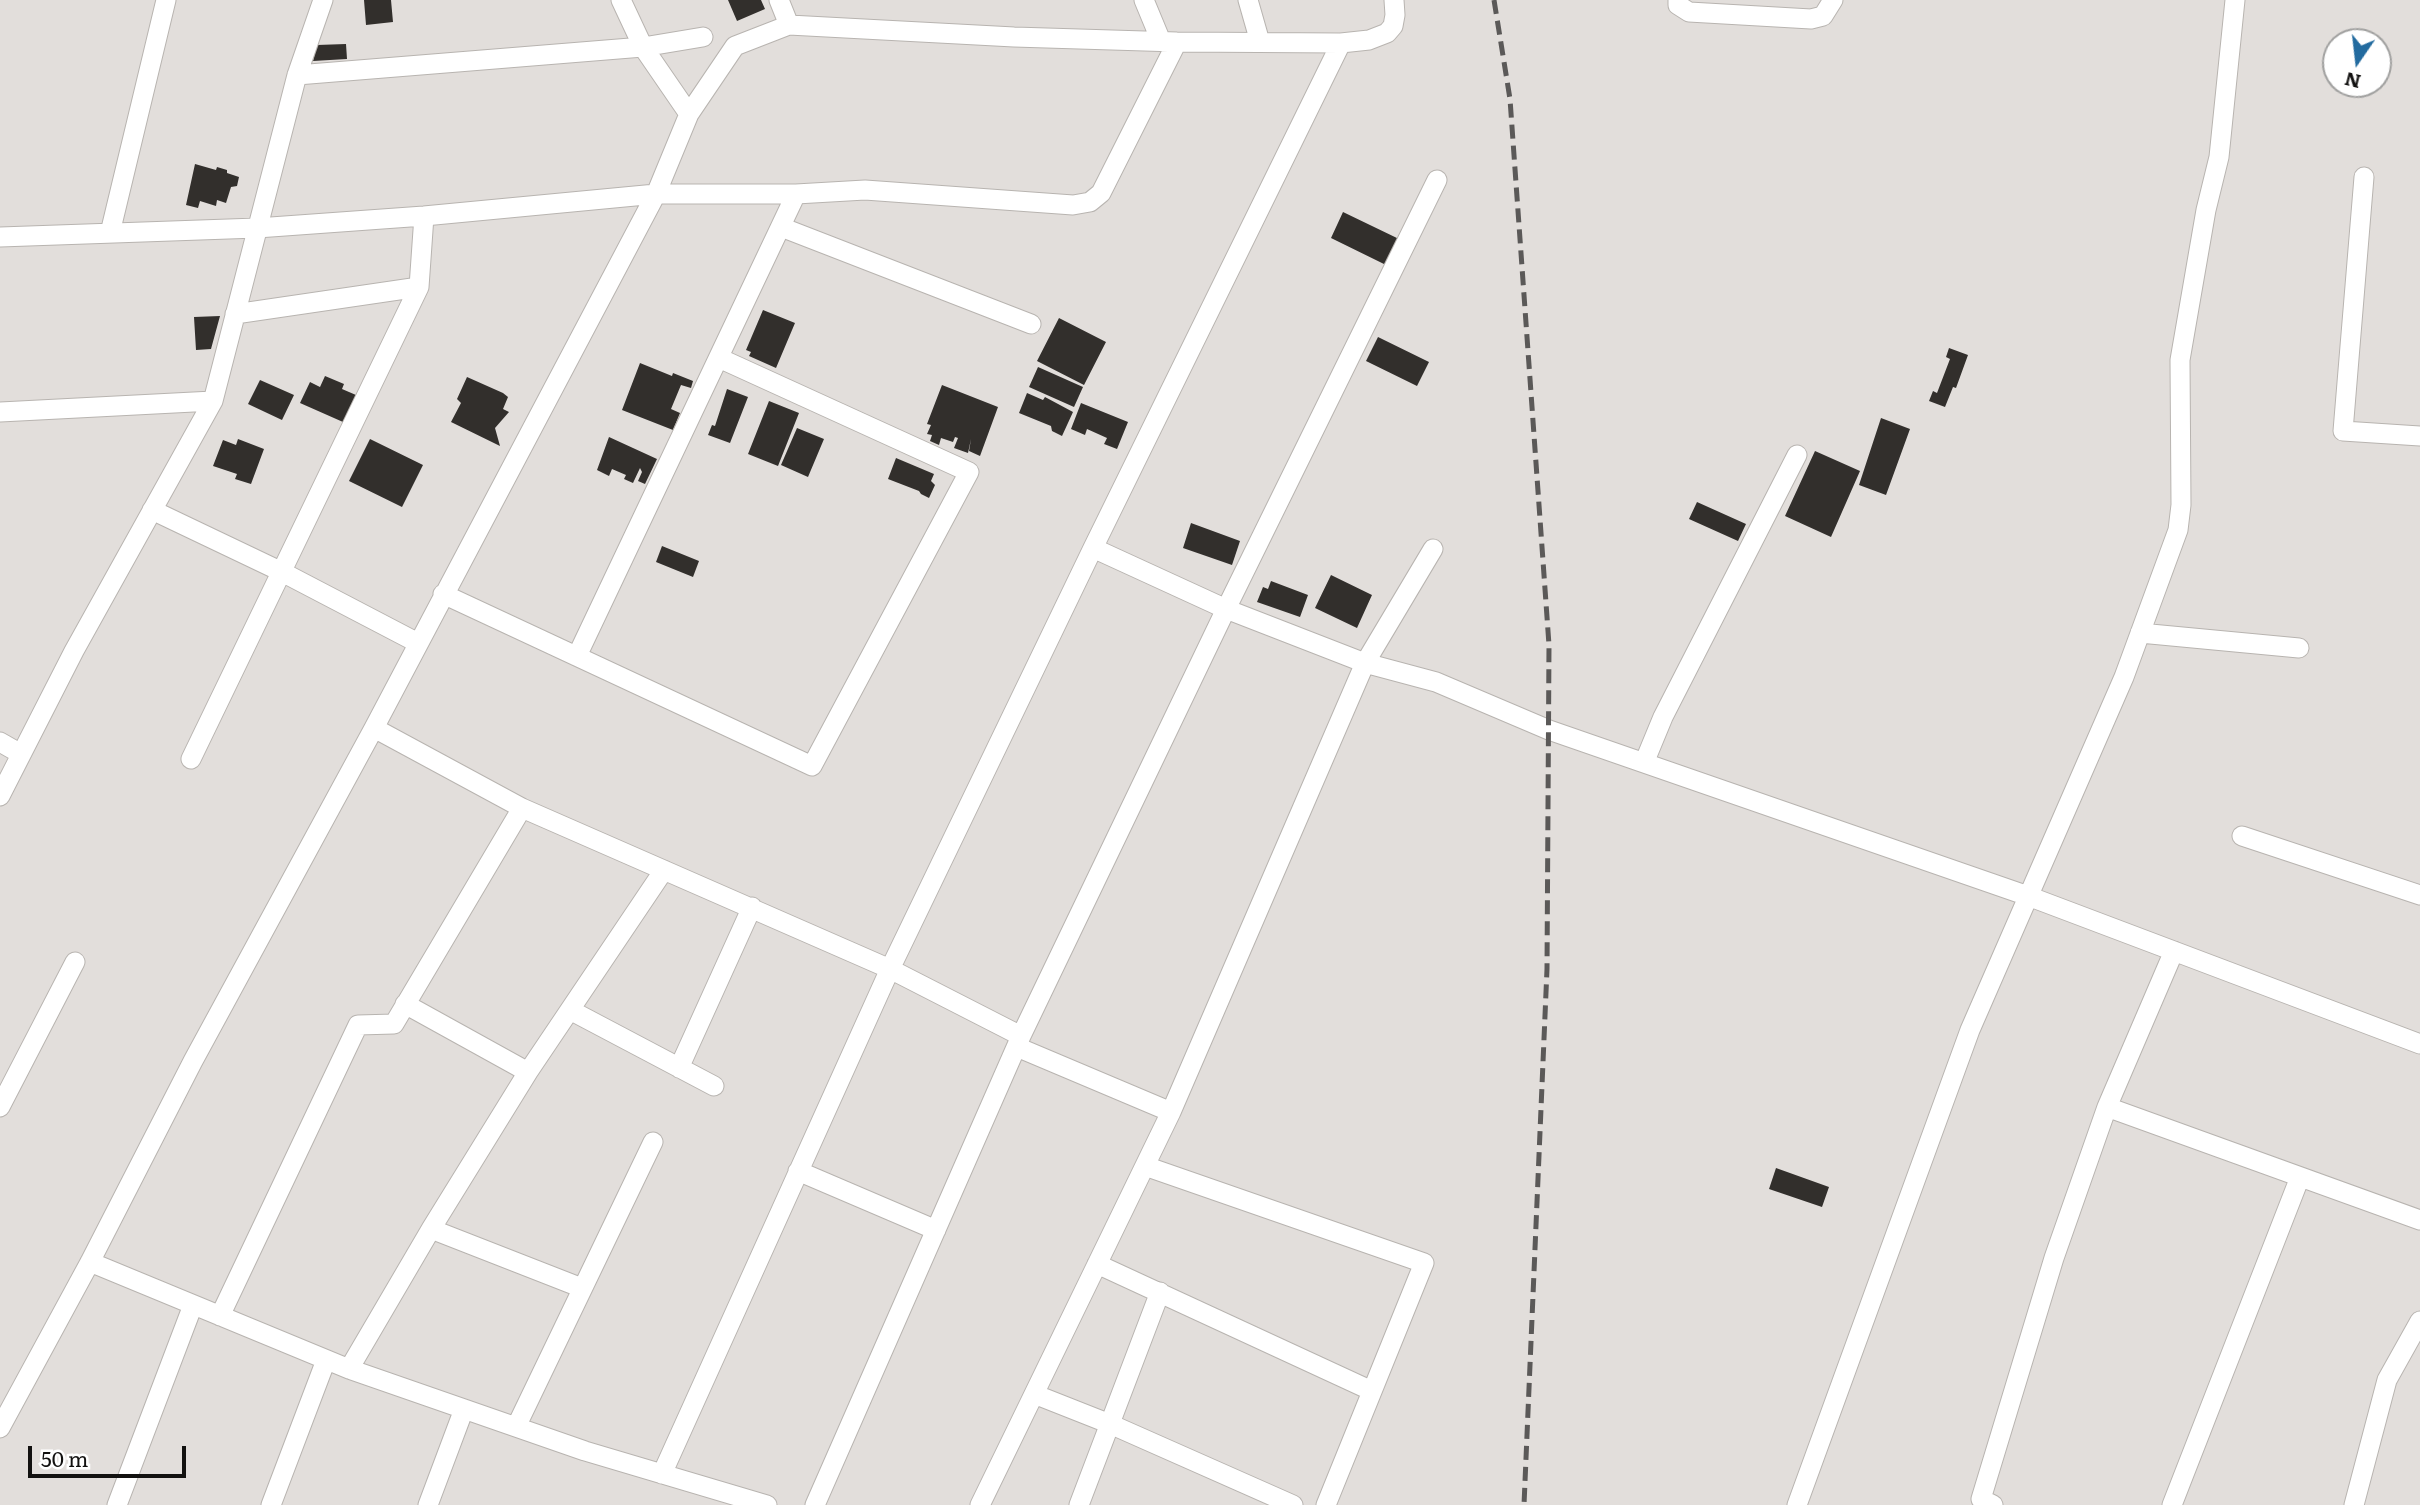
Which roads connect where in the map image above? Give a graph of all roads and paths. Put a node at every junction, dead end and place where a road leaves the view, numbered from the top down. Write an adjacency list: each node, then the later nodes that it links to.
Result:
1 (166, 0): 26 (street)
2 (323, 0): 17 (street)
3 (621, 0): 16 (street)
4 (779, 0): 11 (street)
5 (1144, 0): 13 (street)
6 (1248, 0): 14 (street)
7 (1394, 0): 15 (street)
8 (1678, 0): 9 (street)
9 (1833, 0)
10 (2235, 0): 42 (street)
11 (789, 25): 13 (street); 18 (street)
12 (703, 37): 16 (street)
13 (1169, 41): 14 (street); 22 (street)
14 (1260, 42): 15 (street)
15 (1341, 43): 37 (street)
16 (643, 47): 17 (street); 18 (street)
17 (296, 75): 25 (street)
18 (689, 114): 21 (street)
19 (2364, 177): 34 (street)
20 (1437, 180): 41 (street)
21 (656, 194): 22 (street); 23 (street); 40 (street)
22 (796, 194): 24 (street)
23 (424, 216): 25 (street); 28 (street)
24 (780, 226): 30 (street); 31 (street)
25 (257, 228): 26 (street); 29 (street)
26 (110, 233): 27 (street)
27 (0, 237)
28 (419, 287): 29 (street); 39 (street)
29 (235, 314): 32 (street)
30 (1031, 324)
31 (719, 358): 45 (street); 45 (street)
32 (213, 401): 33 (street); 36 (street)
33 (0, 412)
34 (2420, 436)
35 (1797, 455): 51 (street)
36 (152, 510): 39 (street); 49 (street)
37 (1093, 548): 41 (street); 61 (street)
38 (1433, 549): 46 (street)
39 (282, 572): 43 (street); 50 (street)
40 (443, 594): 43 (street); 45 (street)
41 (1226, 609): 46 (street); 64 (street)
42 (2140, 633): 44 (street); 57 (street)
43 (418, 643): 47 (street)
44 (2299, 648)
45 (577, 656)
46 (1365, 663): 51 (street); 71 (street)
47 (374, 728): 53 (street); 79 (street)
48 (0, 742): 49 (street)
49 (21, 754): 52 (street)
50 (191, 759)
51 (1644, 763): 57 (street)
52 (0, 796)
53 (522, 808): 55 (street); 62 (street)
54 (2242, 836): 56 (street)
55 (664, 870): 58 (street); 63 (street)
56 (2420, 895)
57 (2028, 896): 59 (street); 106 (street)
58 (752, 907): 61 (street); 66 (street)
59 (2175, 951): 65 (street); 70 (street)
60 (75, 962): 69 (street)
61 (890, 969): 64 (street); 74 (street)
62 (405, 1004): 67 (street); 84 (street)
63 (570, 1010): 66 (street); 67 (street)
64 (1019, 1042): 71 (street); 78 (street)
65 (2420, 1044)
66 (679, 1068): 68 (street)
67 (528, 1072): 77 (street)
68 (714, 1086)
69 (0, 1107)
70 (2107, 1107): 75 (street); 96 (street)
71 (1171, 1112): 73 (street)
72 (653, 1142): 81 (street)
73 (1144, 1166): 80 (street); 88 (street)
74 (798, 1171): 78 (street); 95 (street)
75 (2300, 1177): 76 (street); 107 (street)
76 (2420, 1220)
77 (431, 1229): 81 (street); 87 (street)
78 (936, 1230): 101 (street)
79 (90, 1262): 83 (street); 90 (street)
80 (1097, 1264): 82 (street); 89 (street)
81 (582, 1288): 93 (street)
82 (1160, 1292): 88 (street); 92 (street)
83 (193, 1305): 84 (street); 97 (street)
84 (220, 1317): 86 (street)
85 (2420, 1321): 108 (street)
86 (326, 1360): 87 (street); 98 (street)
87 (349, 1369): 91 (street)
88 (1372, 1391): 105 (street)
89 (1034, 1394): 92 (street); 102 (street)
90 (5, 1407): 94 (street)
91 (464, 1409): 93 (street); 99 (street)
92 (1110, 1424): 103 (street); 104 (street)
93 (516, 1427): 95 (street)
94 (0, 1428)
95 (662, 1474): 100 (street)
96 (1984, 1503)
97 (117, 1505)
98 (271, 1505)
99 (428, 1505)
100 (767, 1505)
101 (815, 1505)
102 (980, 1505)
103 (1079, 1505)
104 (1293, 1505)
105 (1326, 1505)
106 (1797, 1505)
107 (2172, 1505)
108 (2354, 1505)

